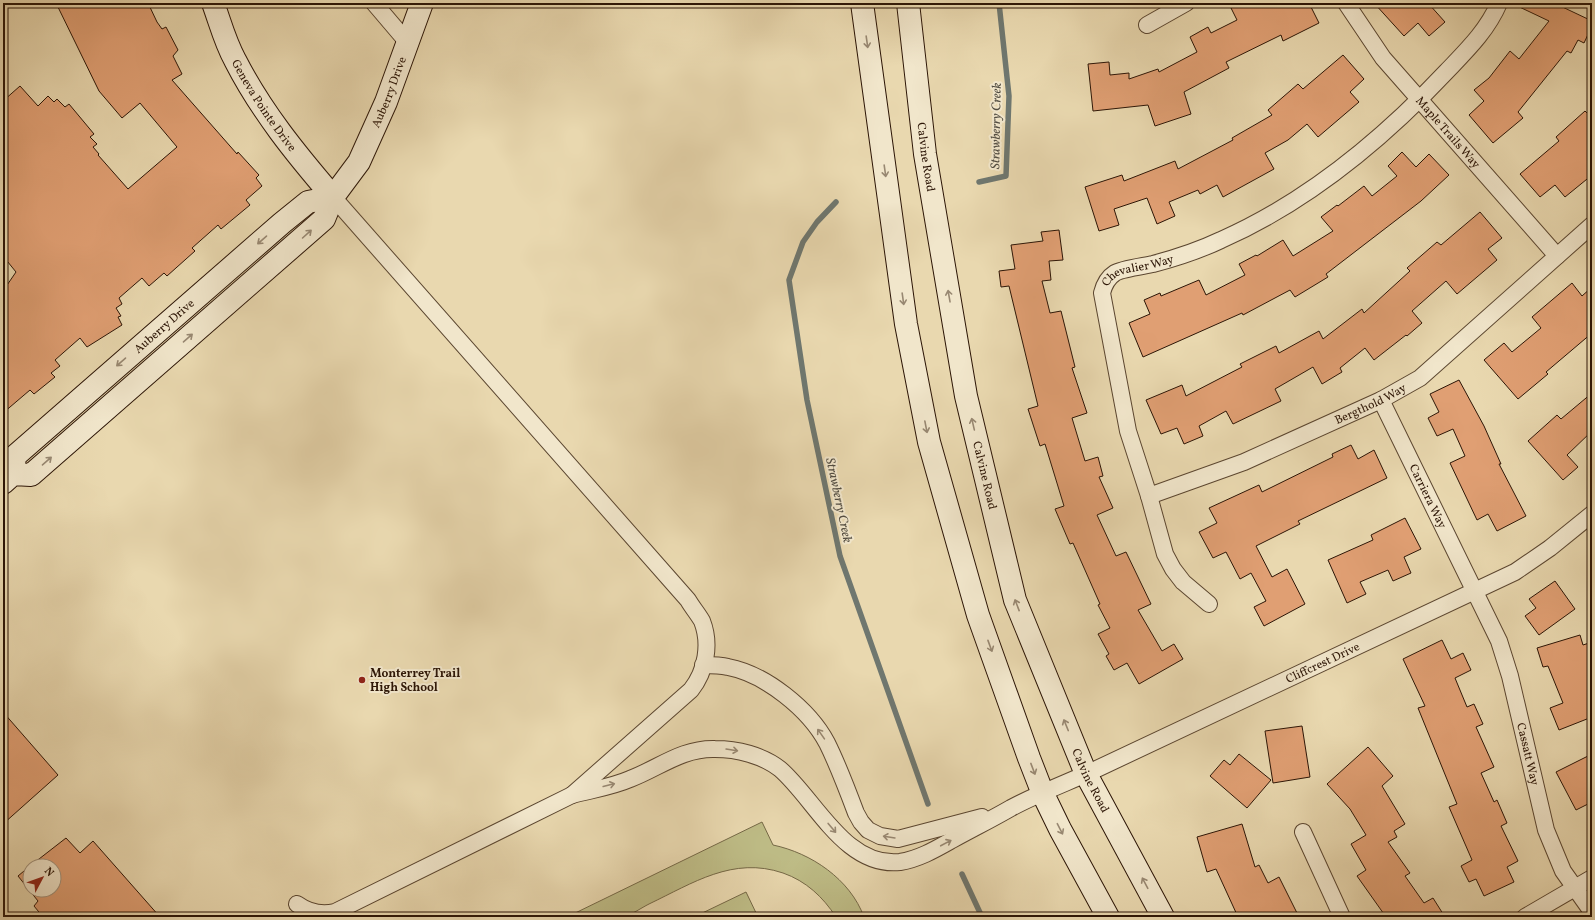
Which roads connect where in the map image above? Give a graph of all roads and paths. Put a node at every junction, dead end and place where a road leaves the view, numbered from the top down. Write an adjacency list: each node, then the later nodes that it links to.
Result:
1 (213, 3): 12 (main road, Geneva Pointe Drive)
2 (374, 3): 10 (street)
3 (422, 3): 10 (main road, Auberry Drive)
4 (862, 3): 23 (main road, one-way to 23)
5 (908, 3): 22 (main road, Calvine Road, one-way to 5)
6 (1186, 3): 9 (street)
7 (1346, 3): 11 (street, Maple Trails Way)
8 (1498, 3): 11 (street, Chevalier Way)
9 (1147, 25)
10 (408, 43): 12 (main road, Auberry Drive)
11 (1420, 100): 14 (street, Maple Trails Way); 17 (street, Chevalier Way)
12 (333, 197): 16 (main road, Auberry Drive); 21 (street)
13 (1592, 225): 14 (street, Bergthold Way)
14 (1557, 256): 15 (street, Bergthold Way)
15 (1381, 400): 17 (street, Bergthold Way); 19 (street, Carriera Way)
16 (8, 479)
17 (1149, 496): 20 (street, Chevalier Way)
18 (1592, 514): 19 (street, Cliffcrest Drive)
19 (1475, 591): 22 (street, Cliffcrest Drive); 28 (street, Cassatt Way)
20 (1209, 604)
21 (704, 665): 24 (street); 25 (street, one-way to 21)
22 (1086, 774): 23 (street, Cliffcrest Drive); 32 (main road, Calvine Road, one-way to 22)
23 (1043, 794): 25 (street, Cliffcrest Drive); 31 (main road, one-way to 31)
24 (572, 795): 25 (street, one-way to 25); 29 (street)
25 (1008, 810)
26 (1302, 832): 33 (street)
27 (1592, 878): 28 (street)
28 (1575, 888): 30 (street, Cassatt Way); 34 (street)
29 (297, 904)
30 (1592, 912)
31 (1108, 917)
32 (1164, 917)
33 (1342, 917)
34 (1525, 917)

